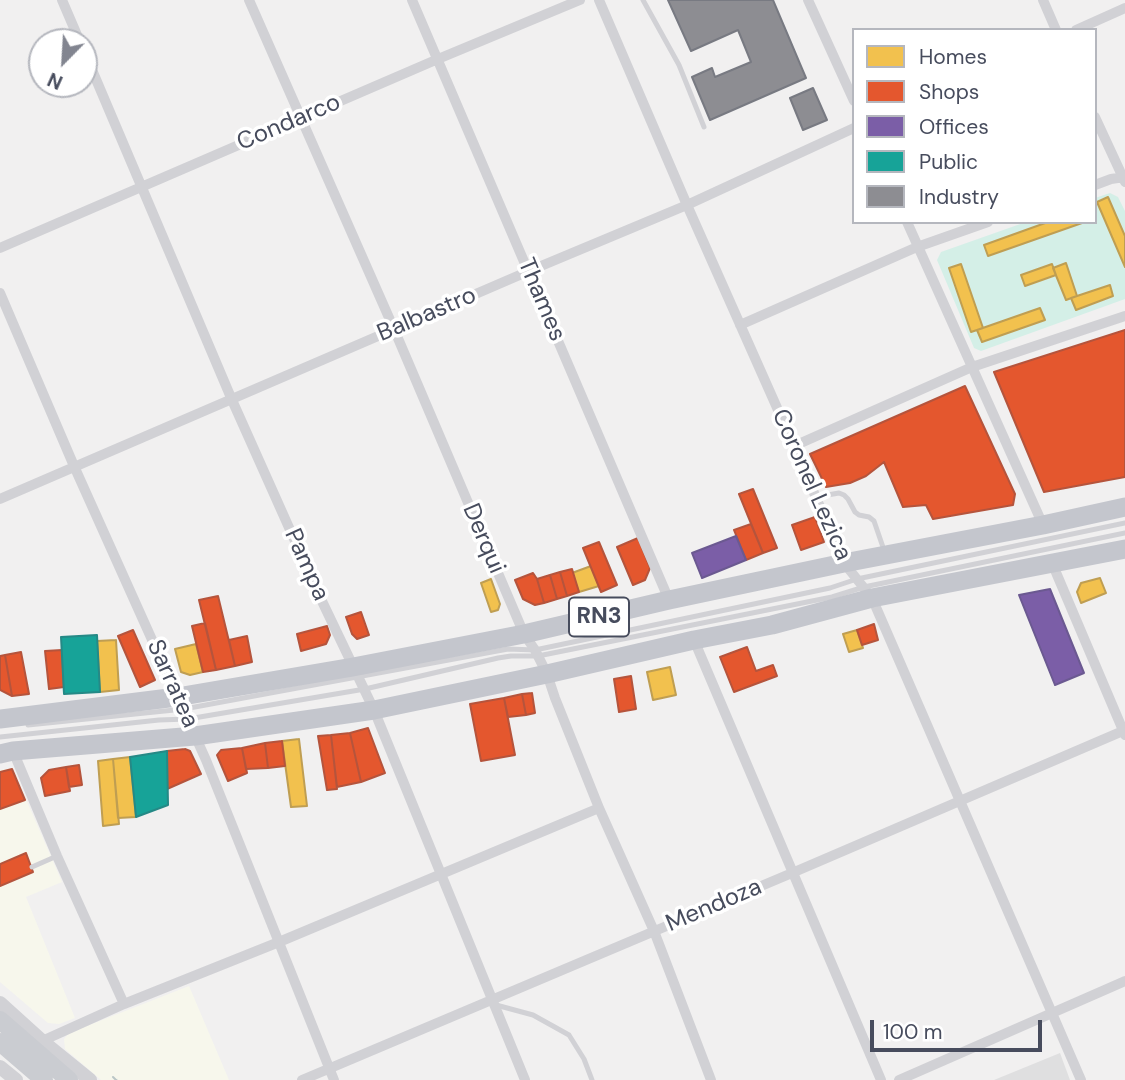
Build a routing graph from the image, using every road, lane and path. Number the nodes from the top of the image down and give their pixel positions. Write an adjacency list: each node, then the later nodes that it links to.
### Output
1 (62, 0): 10 (street)
2 (249, 0): 16 (street, Derqui)
3 (412, 0): 13 (street, Thames)
4 (580, 0): 13 (street, Condarco)
5 (599, 0): 23 (street, Coronel Lezica)
6 (643, 0): 18 (lane)
7 (1043, 0): 11 (street)
8 (812, 1): 15 (street)
9 (1125, 8): 12 (street)
10 (74, 28)
11 (1055, 28)
12 (1080, 28)
13 (438, 59): 16 (street, Condarco); 28 (street, Thames)
14 (98, 84): 22 (street, Pampa)
15 (852, 96)
16 (302, 118): 22 (street, Condarco); 32 (street, Derqui)
17 (1097, 121): 20 (street)
18 (704, 127)
19 (852, 129): 23 (street, Balbastro)
20 (1124, 179): 21 (street)
21 (1097, 185)
22 (142, 187): 27 (street, Condarco); 34 (street, Pampa)
23 (687, 205): 28 (street, Balbastro); 31 (street, Coronel Lezica)
24 (907, 224): 26 (street)
25 (982, 224): 26 (street)
26 (917, 247): 31 (street); 33 (street)
27 (0, 248)
28 (529, 271): 32 (street, Balbastro); 48 (street, Thames)
29 (0, 293): 36 (street, Sarratea)
30 (1125, 316): 33 (street)
31 (740, 325): 35 (street, Coronel Lezica)
32 (394, 330): 34 (street, Balbastro); 50 (street, Derqui)
33 (972, 367): 35 (street); 41 (street)
34 (232, 400): 36 (street, Balbastro); 51 (street, Pampa)
35 (794, 446): 37 (street, Coronel Lezica)
36 (74, 466): 38 (street, Balbastro); 55 (street, Sarratea)
37 (816, 497): 44 (lane); 45 (street, Coronel Lezica)
38 (0, 499)
39 (1125, 507): 41 (highway, RN3)
40 (1125, 523): 47 (lane)
41 (1043, 525): 44 (highway, RN3)
42 (1125, 533): 47 (lane)
43 (1125, 549): 46 (highway, RN3)
44 (886, 556): 45 (highway, RN3)
45 (844, 563): 47 (street, Coronel Lezica); 48 (highway, RN3)
46 (1052, 564): 47 (highway, RN3); 58 (street)
47 (864, 588): 49 (highway, RN3); 50 (lane); 50 (lane); 60 (street, Coronel Lezica)
48 (669, 600): 50 (highway, RN3)
49 (694, 640): 52 (highway, RN3); 64 (street)
50 (532, 647): 51 (highway, RN3); 52 (street, Derqui); 53 (lane)
51 (356, 672): 53 (street, Pampa); 55 (highway, RN3)
52 (547, 674): 54 (highway, RN3); 61 (street, Derqui)
53 (365, 689): 54 (street, Pampa); 55 (lane)
54 (374, 710): 55 (highway, RN3); 65 (street, Pampa)
55 (186, 715): 56 (highway, RN3); 57 (lane); 59 (highway, RN3); 67 (street, Sarratea)
56 (0, 719)
57 (19, 726)
58 (1124, 732): 60 (street, Mendoza)
59 (4, 747): 62 (street)
60 (961, 800): 64 (street, Mendoza); 72 (street, Coronel Lezica)
61 (599, 808): 65 (street); 66 (street, Derqui)
62 (57, 856): 63 (lane); 71 (street)
63 (32, 867)
64 (792, 873): 66 (street, Mendoza); 86 (street)
65 (440, 874): 67 (street); 69 (street, Pampa)
66 (654, 931): 69 (street, Mendoza); 85 (street, Derqui)
67 (279, 942): 71 (street); 77 (street, Sarratea)
68 (1125, 981): 72 (street)
69 (493, 1002): 77 (street, Mendoza); 83 (street, Pampa); 84 (lane)
70 (0, 1003): 74 (street)
71 (124, 1004): 74 (street)
72 (1052, 1012): 87 (street); 88 (street, Coronel Lezica)
73 (0, 1020): 80 (main road)
74 (42, 1041): 81 (street)
75 (0, 1042): 79 (main road)
76 (0, 1067): 78 (street)
77 (332, 1074): 82 (street, Mendoza)
78 (16, 1080)
79 (44, 1080)
80 (69, 1080)
81 (90, 1080)
82 (302, 1080)
83 (526, 1080)
84 (592, 1080)
85 (711, 1080)
86 (881, 1080)
87 (899, 1080)
88 (1082, 1080)

